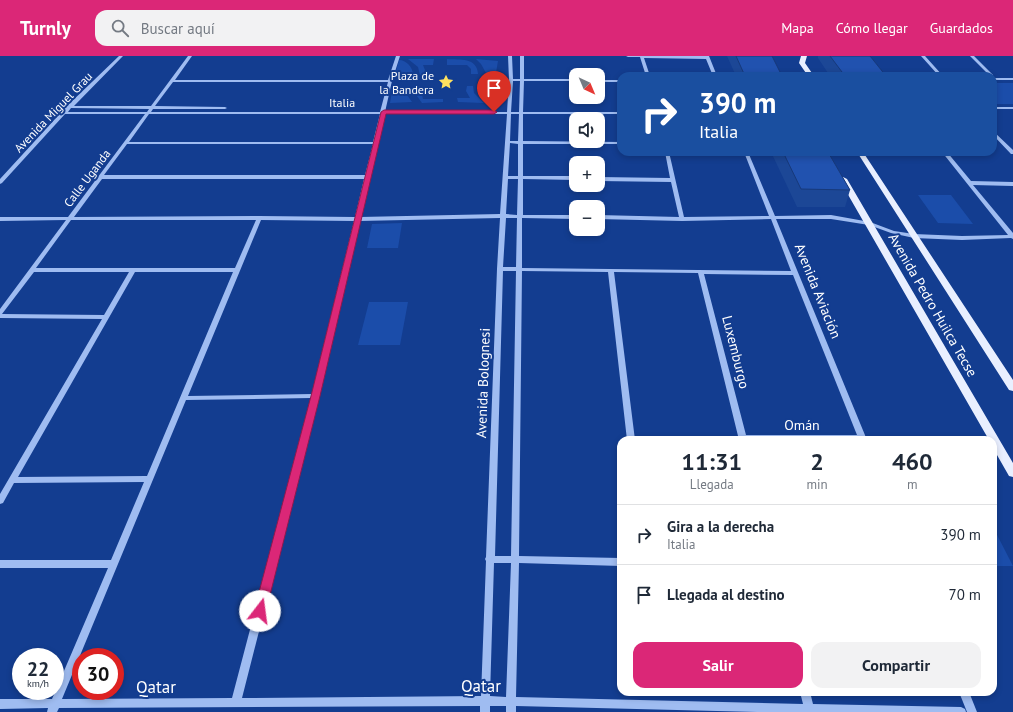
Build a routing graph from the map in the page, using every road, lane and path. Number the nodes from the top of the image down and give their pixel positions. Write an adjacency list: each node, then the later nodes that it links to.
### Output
1 (121, 56): 26 (street, Avenida Miguel Grau)
2 (190, 56): 23 (street, Calle Uganda)
3 (398, 56): 24 (street)
4 (510, 56): 19 (street, Avenida Bolognesi)
5 (522, 56): 20 (street)
6 (628, 56): 7 (street)
7 (641, 56): 11 (street); 12 (street)
8 (804, 56): 14 (main road)
9 (923, 56): 15 (street)
10 (972, 56): 16 (street)
11 (707, 57): 13 (street)
12 (647, 72)
13 (713, 72)
14 (808, 72)
15 (937, 72)
16 (988, 72)
17 (997, 78): 18 (street)
18 (1013, 79)
19 (511, 80): 20 (street); 32 (street, Avenida Bolognesi)
20 (522, 80): 21 (street); 33 (street)
21 (569, 80)
22 (605, 80): 25 (street)
23 (172, 81): 24 (street); 27 (street, Calle Uganda)
24 (390, 81): 31 (street)
25 (617, 81)
26 (69, 107): 27 (street); 35 (street, Avenida Miguel Grau)
27 (152, 108): 31 (street); 36 (street, Calle Uganda)
28 (617, 108): 33 (street)
29 (997, 108): 30 (street)
30 (1013, 108)
31 (384, 110): 32 (street, Italia); 36 (street, Italia); 41 (street)
32 (510, 110): 33 (street, Italia); 38 (street, Avenida Bolognesi)
33 (522, 110): 34 (street, Italia); 39 (street)
34 (617, 112)
35 (64, 113): 36 (street, Italia); 58 (street, Avenida Miguel Grau)
36 (148, 113): 40 (street, Calle Uganda)
37 (997, 137): 43 (street)
38 (508, 142): 39 (street); 53 (street, Avenida Bolognesi)
39 (521, 142): 42 (street); 54 (street)
40 (125, 143): 41 (street); 51 (street, Calle Uganda)
41 (376, 143): 52 (street)
42 (617, 143)
43 (1003, 144): 44 (street); 45 (street)
44 (1013, 144)
45 (1013, 153)
46 (668, 156): 57 (street)
47 (748, 156): 66 (street, Avenida Aviación)
48 (863, 156): 72 (main road, Avenida Pedro Huilca Tecse)
49 (947, 156): 59 (street)
50 (839, 172): 71 (main road, Avenida Pedro Huilca Tecse)
51 (100, 177): 52 (street); 68 (street, Calle Uganda)
52 (368, 177): 69 (street)
53 (505, 177): 54 (street); 61 (street, Avenida Bolognesi)
54 (521, 177): 55 (street); 62 (street)
55 (569, 178)
56 (605, 179): 57 (street)
57 (673, 180): 70 (street)
58 (0, 182)
59 (970, 184): 60 (street); 73 (street)
60 (1013, 184)
61 (503, 216): 62 (street); 69 (street); 74 (street, Avenida Bolognesi)
62 (520, 216): 63 (street); 75 (street)
63 (569, 217)
64 (605, 217): 70 (street)
65 (259, 218): 68 (street); 69 (street); 78 (street)
66 (774, 218): 70 (street); 71 (street); 81 (street, Avenida Aviación)
67 (0, 219): 68 (street)
68 (69, 219): 76 (street, Calle Uganda)
69 (358, 219): 86 (street)
70 (682, 219)
71 (870, 224): 72 (street); 91 (main road, Avenida Pedro Huilca Tecse)
72 (914, 236): 73 (street); 85 (main road, Avenida Pedro Huilca Tecse)
73 (1013, 236)
74 (500, 269): 75 (street); 96 (street, Avenida Bolognesi)
75 (519, 269): 79 (street); 97 (street)
76 (32, 270): 77 (street); 82 (street, Calle Uganda)
77 (133, 270): 78 (street); 84 (street)
78 (237, 270): 87 (street)
79 (610, 270): 80 (street); 88 (street)
80 (701, 272): 81 (street); 89 (street, Luxemburgo)
81 (796, 273): 90 (street, Avenida Aviación)
82 (0, 312)
83 (0, 316): 84 (street)
84 (106, 317): 94 (street)
85 (1013, 388)
86 (315, 396): 87 (street); 104 (street)
87 (183, 398): 93 (street)
88 (631, 436)
89 (742, 436)
90 (862, 436)
91 (1008, 454): 92 (main road, Avenida Pedro Huilca Tecse)
92 (1013, 473)
93 (149, 479): 94 (street); 100 (street)
94 (12, 480): 95 (street)
95 (0, 501)
96 (489, 559): 97 (street); 103 (street, Avenida Bolognesi)
97 (515, 560): 98 (street); 106 (street)
98 (617, 562)
99 (0, 564): 100 (street)
100 (114, 564): 107 (street)
101 (806, 696): 108 (street)
102 (966, 696): 111 (street)
103 (485, 701): 104 (street, Qatar); 106 (street, Qatar); 109 (street, Avenida Bolognesi)
104 (236, 703): 107 (street, Qatar)
105 (0, 704): 107 (street, Qatar)
106 (511, 707): 108 (street, Qatar)
107 (53, 708)
108 (809, 709): 110 (street, Qatar)
109 (485, 712)
110 (961, 712)
111 (972, 712)

